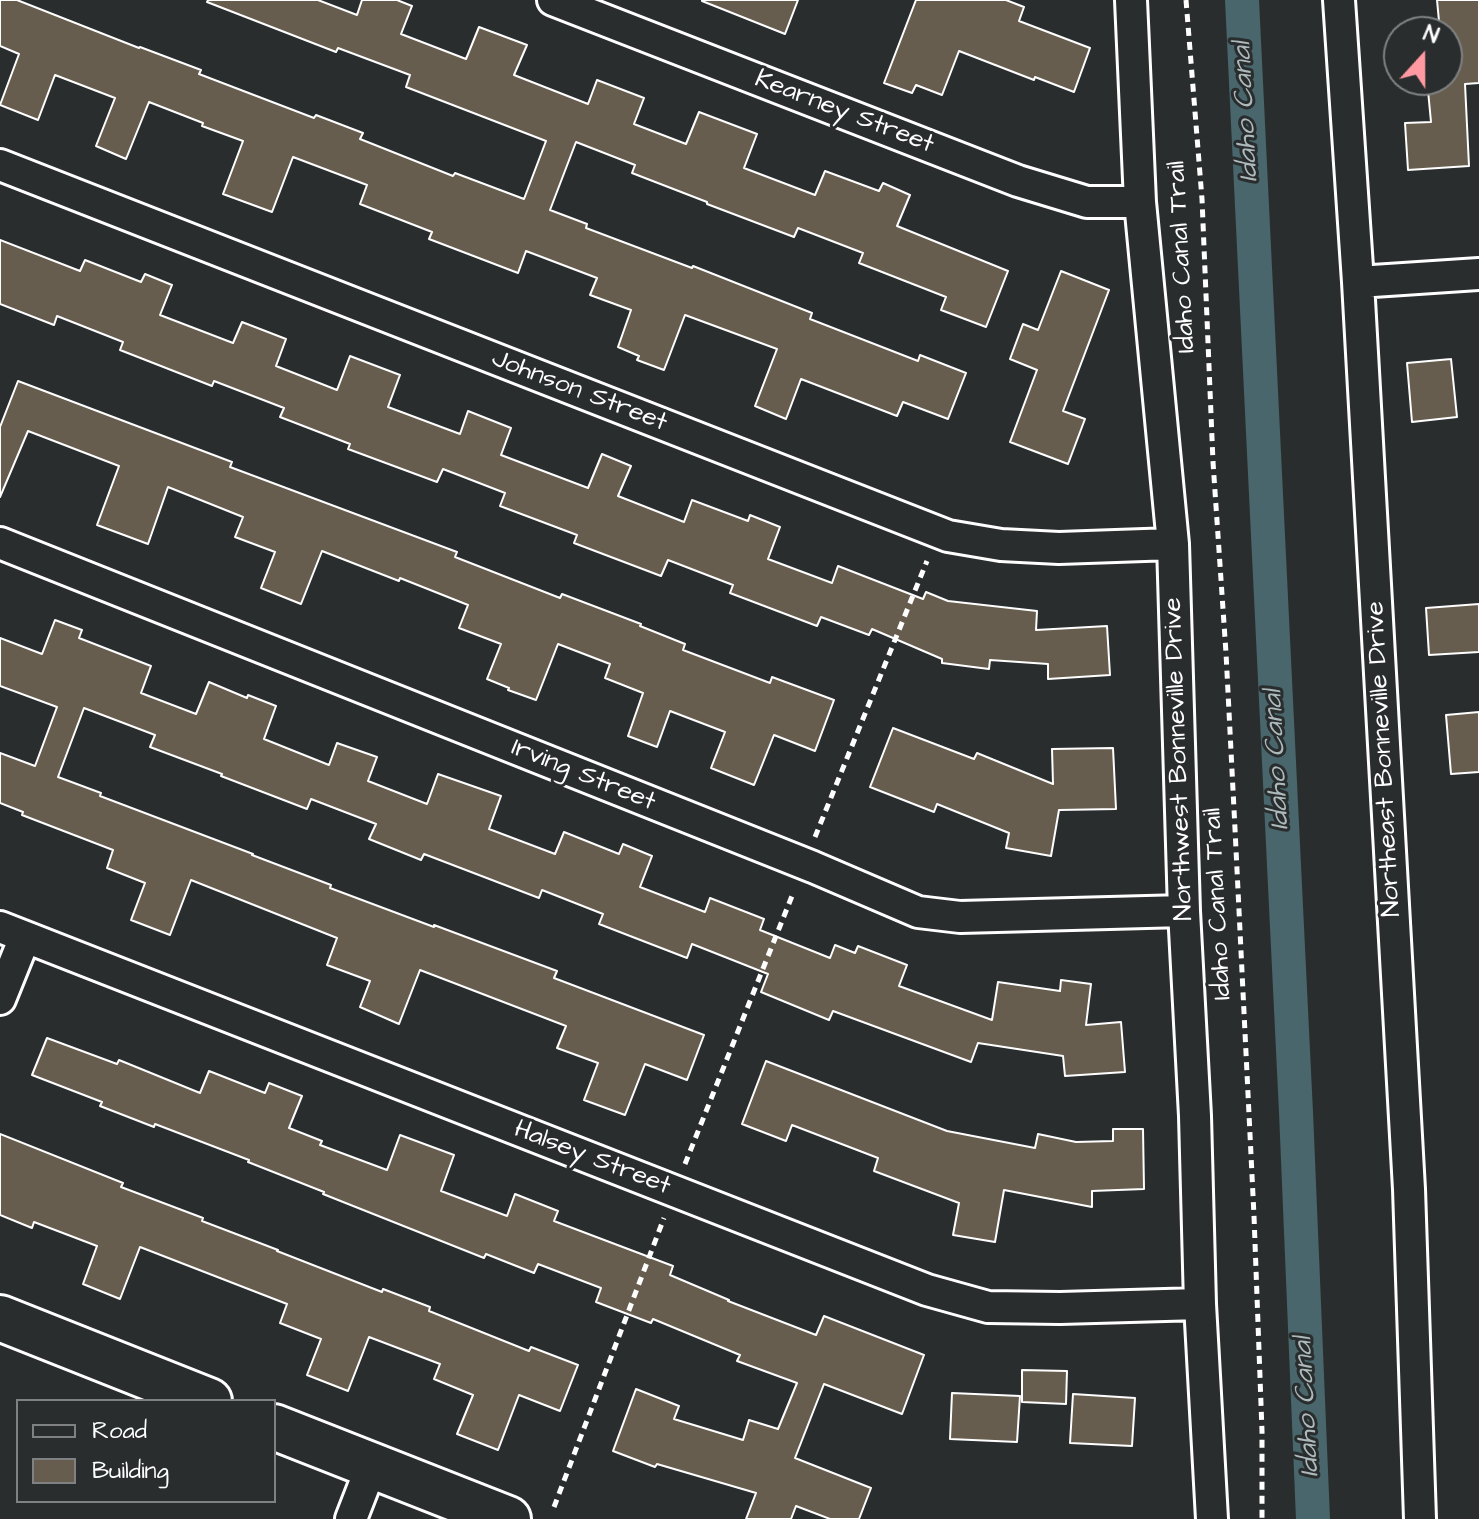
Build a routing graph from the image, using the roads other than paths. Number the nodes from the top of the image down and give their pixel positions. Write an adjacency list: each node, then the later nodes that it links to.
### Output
1 (553, 0): 5 (street, Kearney Street)
2 (1131, 0): 5 (street, Northwest Bonneville Drive)
3 (1339, 0): 7 (street, Northeast Bonneville Drive)
4 (0, 165): 9 (street, Johnson Street)
5 (1140, 202): 9 (street, Northwest Bonneville Drive)
6 (1479, 274): 7 (street)
7 (1358, 282): 21 (street, Northeast Bonneville Drive)
8 (0, 543): 10 (street, Irving Street)
9 (1173, 544): 10 (street, Northwest Bonneville Drive)
10 (1184, 911): 13 (street, Northwest Bonneville Drive)
11 (12, 932): 12 (street); 13 (street, Halsey Street)
12 (0, 999)
13 (1200, 1304): 20 (street, Northwest Bonneville Drive)
14 (0, 1318): 15 (street)
15 (204, 1399)
16 (276, 1428): 17 (street)
17 (372, 1465): 18 (street); 19 (street)
18 (351, 1519)
19 (508, 1519)
20 (1212, 1519)
21 (1420, 1519)

